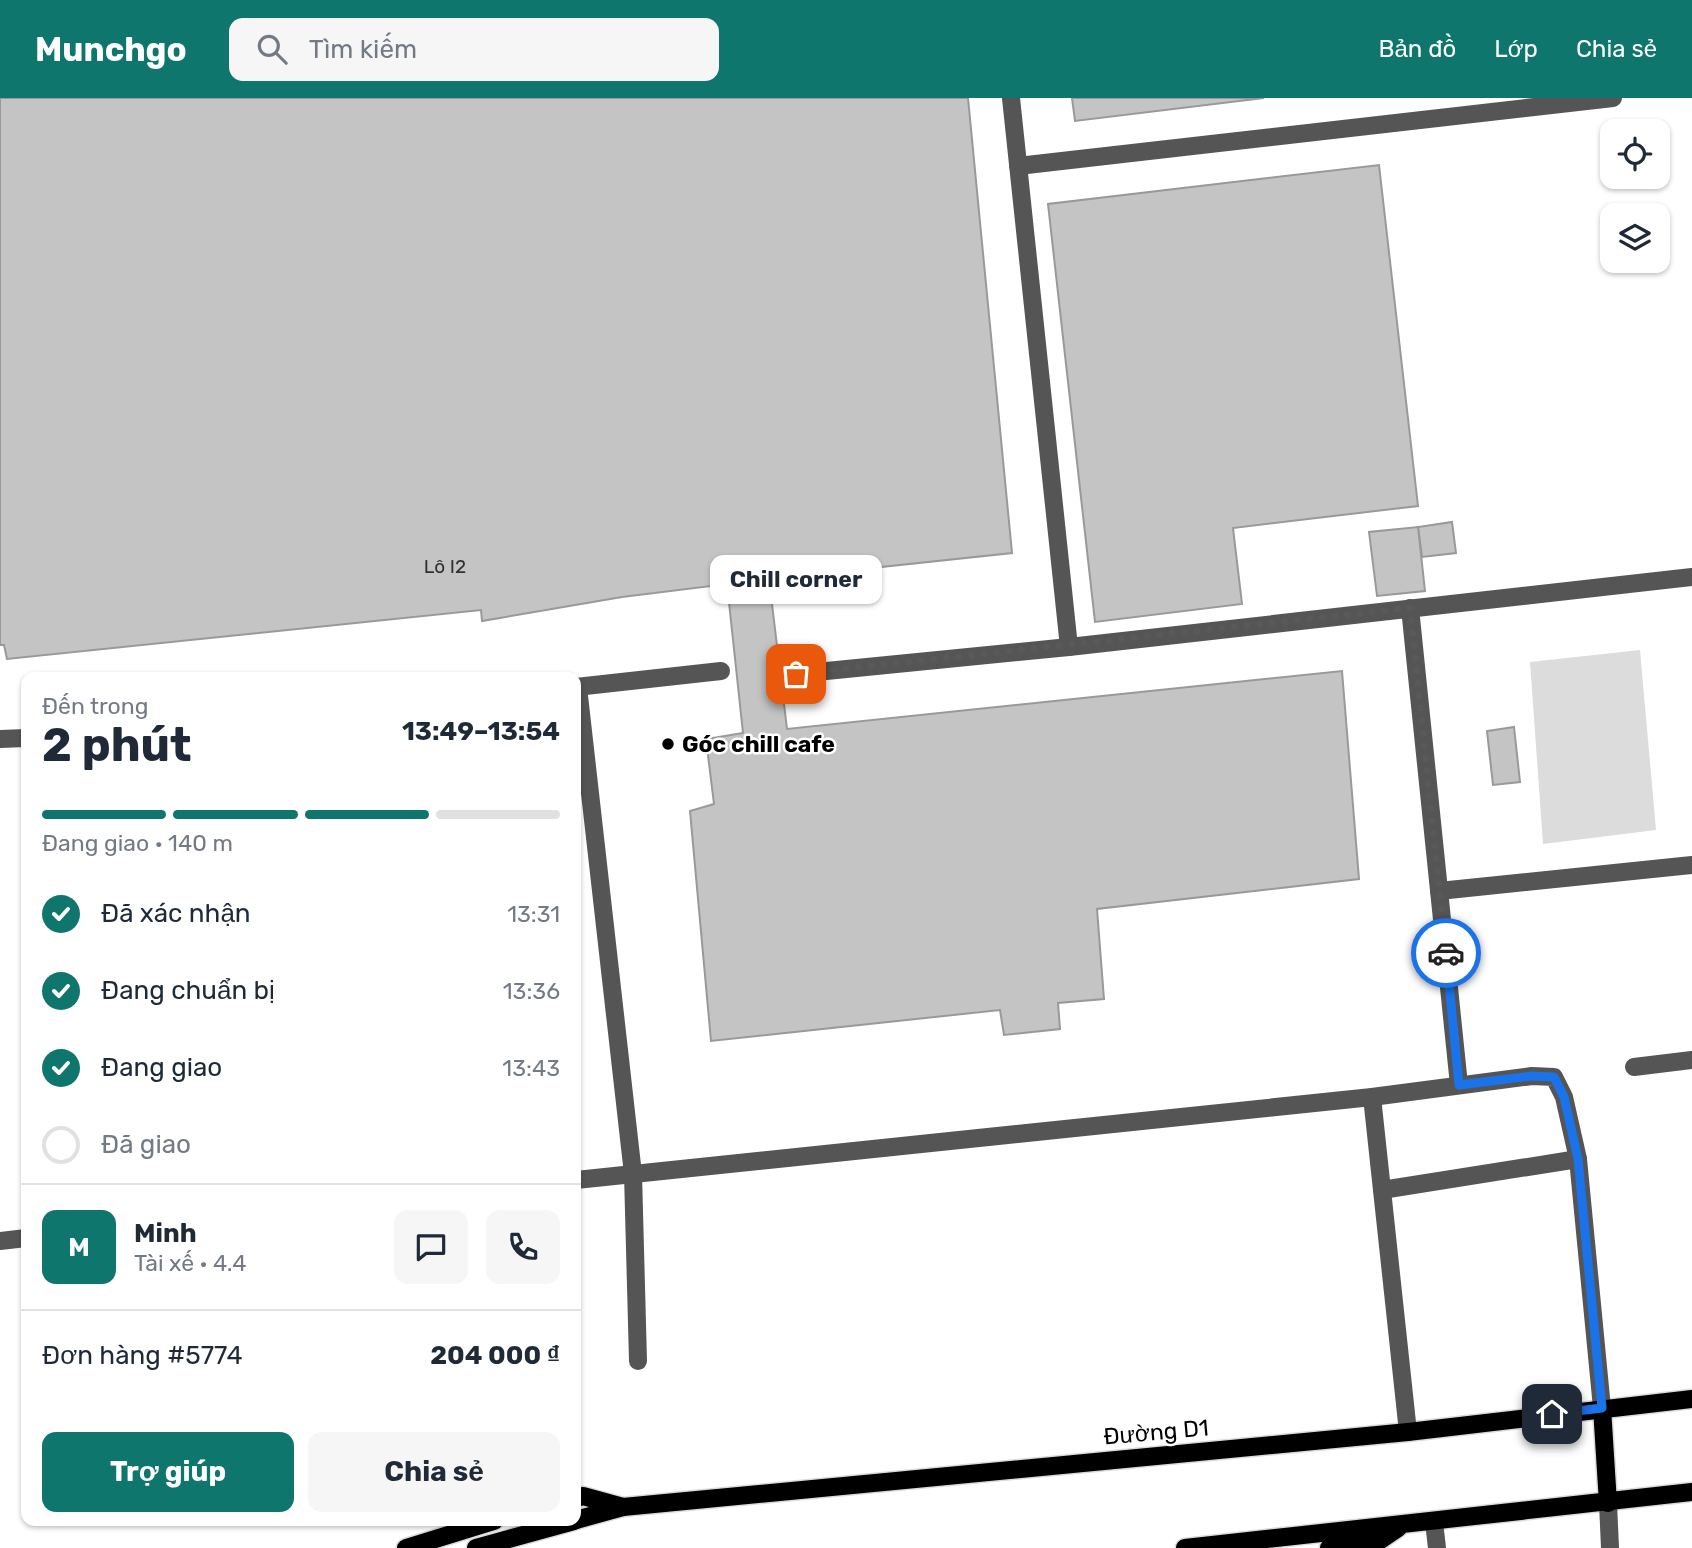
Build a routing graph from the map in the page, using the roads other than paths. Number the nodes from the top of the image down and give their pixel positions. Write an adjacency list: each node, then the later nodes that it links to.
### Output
1 (1011, 98): 3 (lane)
2 (1613, 98): 3 (lane)
3 (1018, 166): 6 (lane)
4 (1692, 577): 5 (lane)
5 (1410, 608): 6 (lane); 14 (lane)
6 (1069, 647): 8 (lane)
7 (721, 671): 9 (lane)
8 (796, 674)
9 (581, 687)
10 (581, 722): 20 (lane)
11 (21, 738): 12 (lane)
12 (0, 739)
13 (1692, 865): 14 (lane)
14 (1439, 891): 17 (lane)
15 (1692, 1060): 16 (lane)
16 (1634, 1067)
17 (1459, 1085): 18 (lane); 19 (lane)
18 (1372, 1097): 20 (lane); 22 (lane)
19 (1578, 1159): 22 (lane); 27 (lane)
20 (633, 1174): 21 (lane); 25 (lane)
21 (581, 1179)
22 (1382, 1190): 28 (lane)
23 (0, 1237): 24 (lane)
24 (21, 1238)
25 (638, 1361)
26 (1692, 1399): 27 (main road, Đường D1)
27 (1602, 1408): 28 (main road, Đường D1); 31 (main road)
28 (1408, 1432): 32 (main road, Đường D1)
29 (1692, 1492): 31 (main road)
30 (581, 1497): 32 (main road, Đường D1)
31 (1608, 1503): 34 (main road); 46 (lane)
32 (623, 1507): 33 (main road, Đường D1)
33 (581, 1518)
34 (1434, 1522): 37 (main road); 45 (lane)
35 (478, 1526): 39 (main road)
36 (554, 1526): 40 (main road, Đường D1)
37 (1401, 1526): 38 (main road); 44 (main road)
38 (1258, 1541): 42 (main road); 43 (main road)
39 (406, 1548)
40 (476, 1548)
41 (1185, 1548): 42 (main road)
42 (1191, 1548)
43 (1281, 1548)
44 (1329, 1548)
45 (1437, 1548)
46 (1610, 1548)

